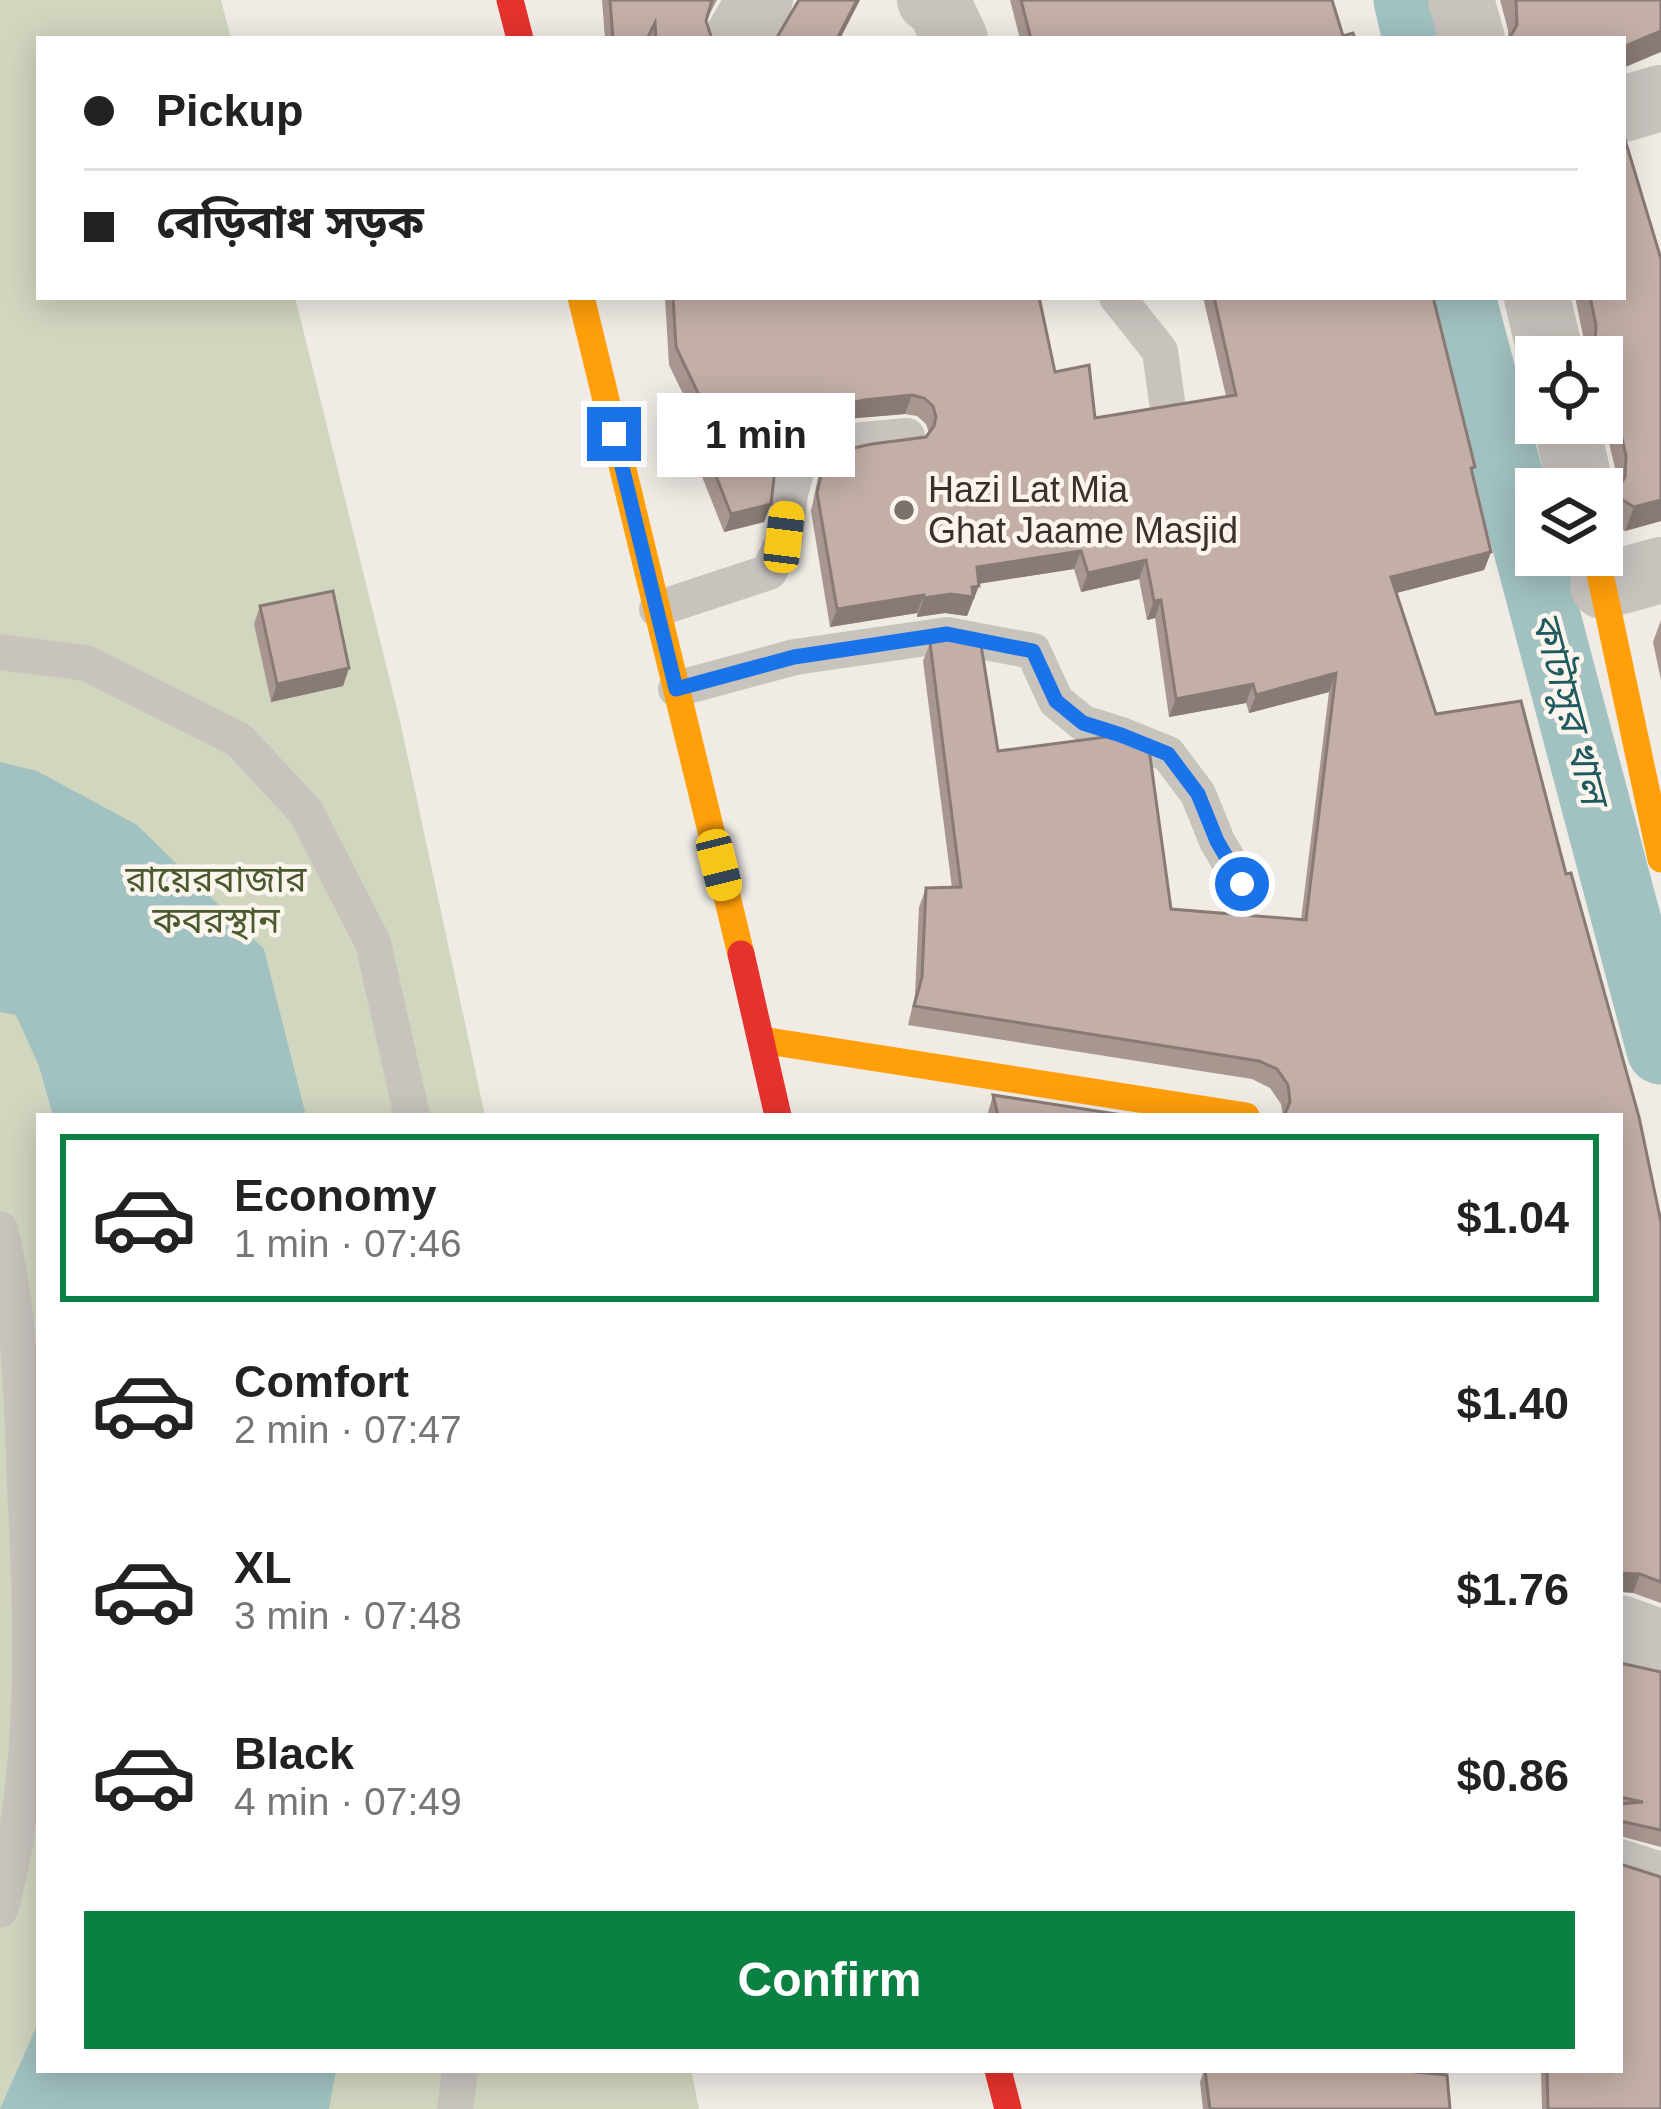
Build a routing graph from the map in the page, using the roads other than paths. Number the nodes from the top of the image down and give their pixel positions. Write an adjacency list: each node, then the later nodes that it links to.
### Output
1 (510, 0): 5 (main road)
2 (760, 0): 6 (street)
3 (930, 0): 7 (street)
4 (1461, 0): 8 (street)
5 (519, 36)
6 (739, 36)
7 (954, 36)
8 (1471, 36)
9 (1661, 98): 10 (street)
10 (1626, 108)
11 (583, 300): 18 (main road)
12 (1119, 300): 15 (lane)
13 (1538, 300): 14 (street)
14 (1546, 336)
15 (1167, 402)
16 (908, 436): 18 (lane)
17 (1621, 576): 21 (main road)
18 (657, 609): 20 (main road)
19 (0, 652): 24 (lane)
20 (676, 689): 22 (lane); 23 (main road)
21 (1661, 859)
22 (1242, 884)
23 (762, 1040): 25 (main road); 26 (main road)
24 (411, 1113)
25 (777, 1113)
26 (1227, 1113)
27 (0, 1229): 32 (lane)
28 (1623, 1629): 29 (street)
29 (1661, 1643)
30 (1623, 1858): 31 (lane)
31 (1661, 1870)
32 (0, 1910)
33 (460, 2073): 35 (lane)
34 (999, 2073): 36 (main road)
35 (454, 2109)
36 (1008, 2109)

